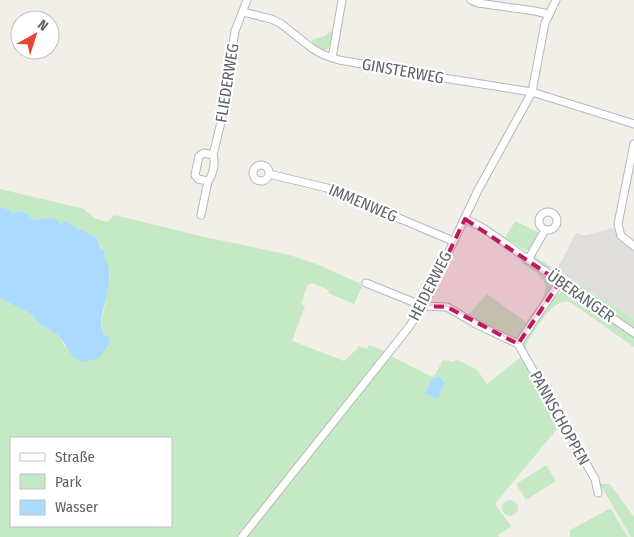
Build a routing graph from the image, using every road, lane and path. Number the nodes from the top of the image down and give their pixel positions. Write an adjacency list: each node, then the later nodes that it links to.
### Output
1 (247, 0): 5 (street, FLIEDERWEG)
2 (342, 0): 7 (street)
3 (471, 0): 6 (street)
4 (556, 0): 6 (street, HEIDERWEG)
5 (243, 12): 7 (street); 11 (street, FLIEDERWEG)
6 (548, 14): 8 (street, HEIDERWEG)
7 (332, 58): 8 (street, GINSTERWEG)
8 (532, 92): 9 (street, GINSTERWEG); 15 (street, HEIDERWEG)
9 (634, 124)
10 (634, 144): 18 (street)
11 (213, 155): 13 (street, FLIEDERWEG); 13 (street)
12 (269, 174): 17 (street, IMMENWEG)
13 (208, 181): 14 (street, FLIEDERWEG)
14 (201, 215)
15 (465, 219): 17 (street, HEIDERWEG); 19 (street, ÜBERANGER)
16 (545, 230): 19 (street)
17 (453, 241): 22 (street, HEIDERWEG)
18 (634, 246)
19 (528, 260): 20 (street, ÜBERANGER)
20 (560, 282): 23 (street, ÜBERANGER); 24 (street)
21 (366, 283): 22 (street)
22 (423, 306): 24 (street); 26 (street, HEIDERWEG)
23 (634, 333)
24 (518, 344): 25 (street, PANNSCHOPPEN)
25 (598, 493)
26 (242, 537)

